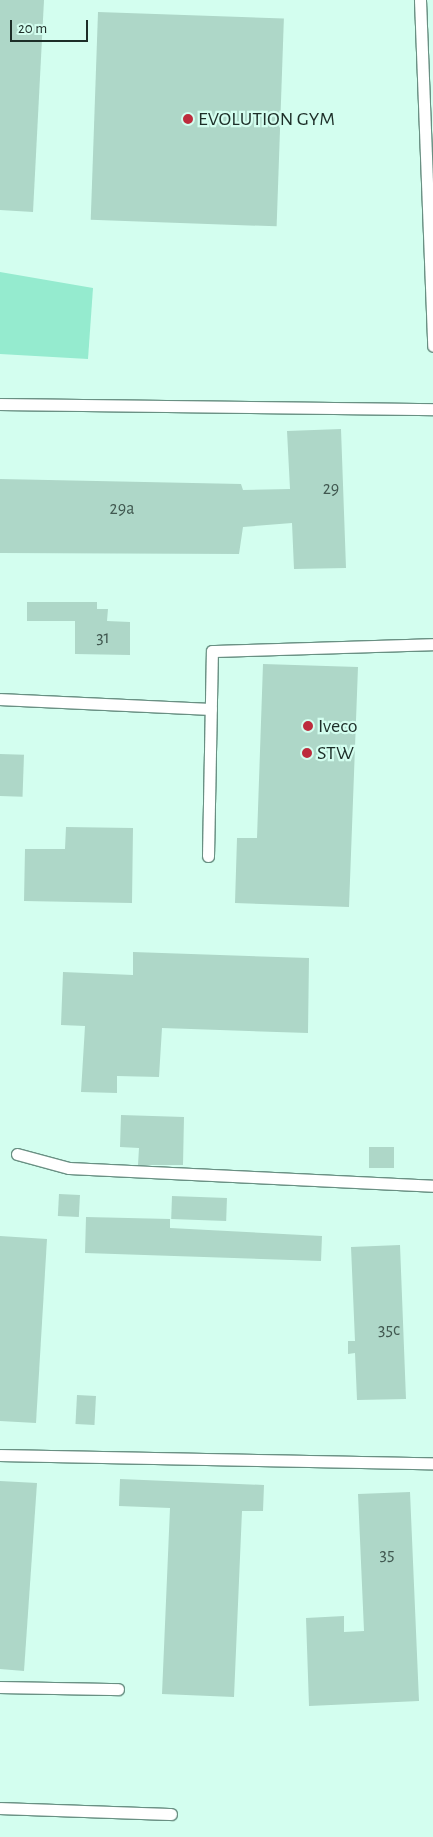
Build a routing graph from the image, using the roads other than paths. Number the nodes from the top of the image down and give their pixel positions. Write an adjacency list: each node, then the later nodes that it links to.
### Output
1 (420, 0): 2 (lane)
2 (433, 346)
3 (0, 404): 4 (lane)
4 (433, 409)
5 (433, 644): 7 (lane)
6 (0, 699): 7 (lane)
7 (211, 709): 8 (lane)
8 (208, 856)
9 (17, 1154): 10 (lane)
10 (433, 1186)
11 (0, 1454): 12 (lane)
12 (433, 1463)
13 (0, 1687): 14 (lane)
14 (118, 1689)
15 (0, 1808): 16 (lane)
16 (171, 1814)

